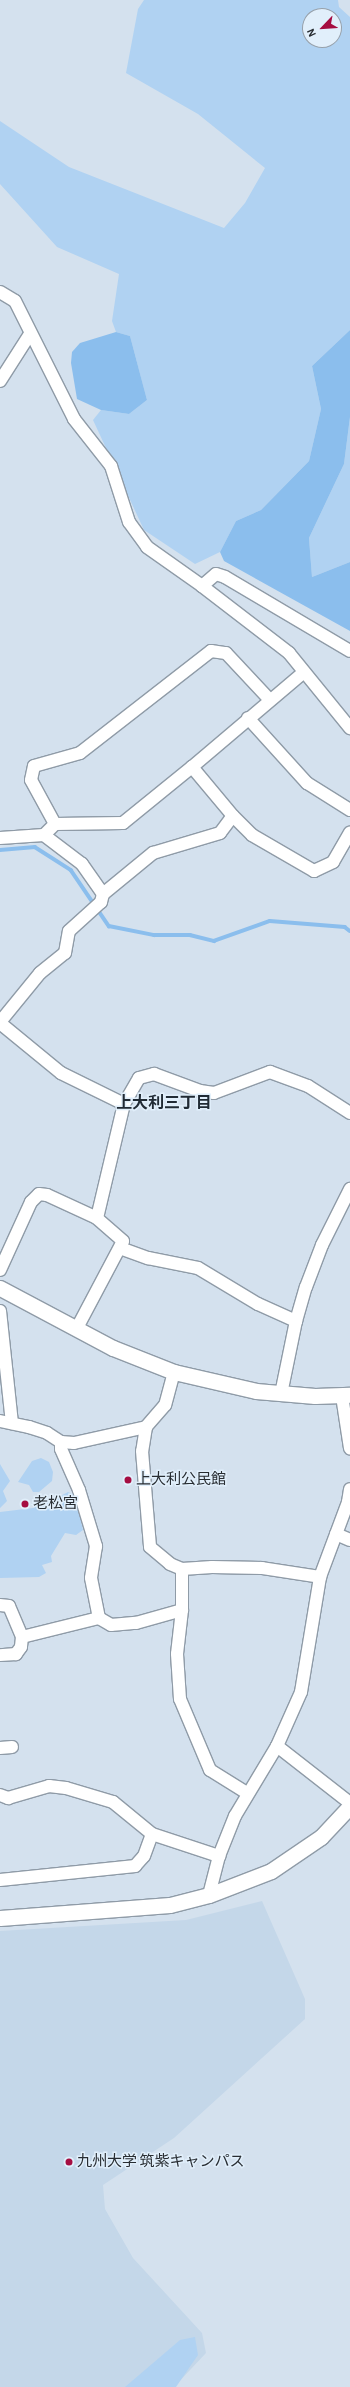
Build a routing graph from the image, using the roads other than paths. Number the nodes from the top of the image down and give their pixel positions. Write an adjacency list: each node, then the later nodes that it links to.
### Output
1 (0, 292): 2 (street)
2 (30, 334): 3 (street); 4 (street)
3 (0, 381)
4 (202, 586): 5 (street); 6 (street)
5 (350, 651)
6 (303, 673): 7 (street); 9 (street)
7 (270, 700): 8 (street); 13 (street)
8 (248, 718): 10 (street); 11 (street)
9 (350, 728)
10 (192, 767): 12 (street); 13 (street)
11 (350, 810)
12 (233, 816): 14 (street); 17 (street)
13 (55, 824): 15 (street)
14 (350, 833)
15 (44, 835): 16 (street); 17 (street)
16 (0, 838)
17 (102, 898): 18 (street)
18 (0, 1023): 19 (street)
19 (124, 1104): 20 (street); 22 (street)
20 (350, 1113)
21 (350, 1189): 27 (street)
22 (97, 1218): 23 (street); 24 (street)
23 (120, 1248): 27 (street); 28 (street)
24 (0, 1270)
25 (1, 1292): 28 (street)
26 (0, 1311): 33 (street)
27 (296, 1321): 30 (street)
28 (77, 1328): 29 (street)
29 (174, 1372): 30 (street); 34 (street)
30 (281, 1394): 31 (street)
31 (346, 1395): 36 (street)
32 (0, 1421): 33 (street)
33 (12, 1423): 35 (street)
34 (146, 1427): 35 (street); 40 (street)
35 (61, 1442): 44 (street)
36 (350, 1448)
37 (350, 1489): 38 (street)
38 (336, 1534): 39 (street); 41 (street)
39 (350, 1540)
40 (182, 1569): 41 (street); 43 (street)
41 (320, 1577): 47 (street)
42 (0, 1605): 45 (street)
43 (182, 1610): 44 (street); 48 (street)
44 (99, 1618): 45 (street)
45 (22, 1637): 46 (street)
46 (0, 1655)
47 (277, 1746): 48 (street); 50 (street)
48 (247, 1793): 53 (street)
49 (0, 1795): 52 (street)
50 (350, 1803)
51 (350, 1806): 55 (street)
52 (152, 1834): 53 (street); 54 (street)
53 (219, 1856): 55 (street)
54 (0, 1880)
55 (209, 1895): 56 (street)
56 (0, 1918)

